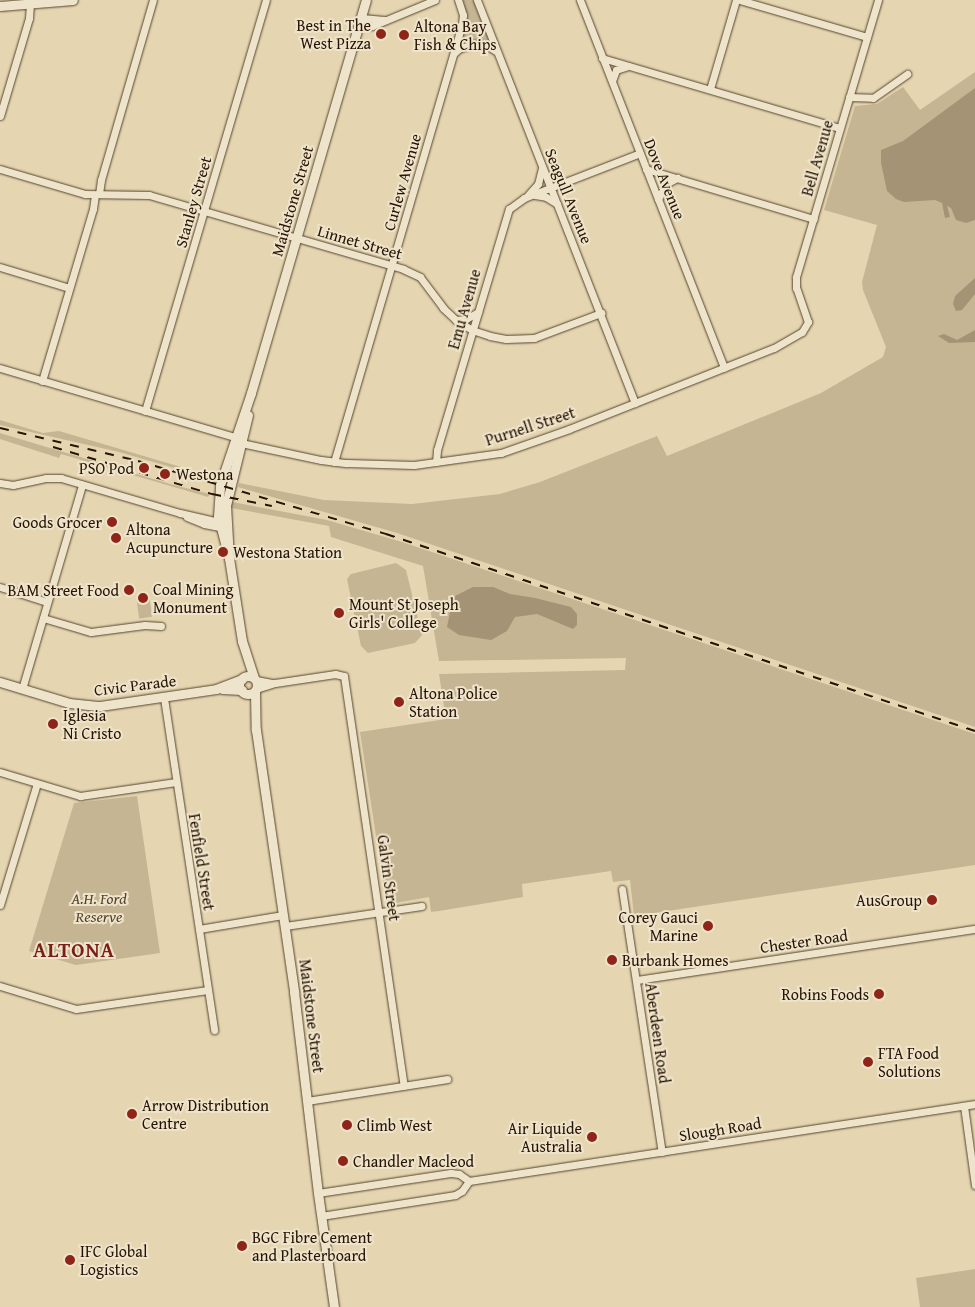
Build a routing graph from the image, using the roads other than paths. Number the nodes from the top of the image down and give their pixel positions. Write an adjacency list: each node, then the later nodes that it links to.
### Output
1 (73, 0): 13 (main road)
2 (153, 0): 33 (street)
3 (266, 0): 37 (street, Stanley Street)
4 (366, 0): 15 (main road, Maidstone Street)
5 (371, 0): 15 (main road, Maidstone Street)
6 (435, 0): 15 (street)
7 (458, 0): 18 (street, Curlew Avenue)
8 (477, 0): 17 (street, Seagull Avenue)
9 (580, 0): 19 (street, Dove Avenue)
10 (736, 0): 23 (street)
11 (740, 0): 16 (street)
12 (878, 0): 16 (street, Bell Avenue)
13 (30, 4): 14 (main road); 25 (street)
14 (0, 6)
15 (361, 22): 39 (main road, Maidstone Street)
16 (867, 37): 24 (street, Bell Avenue)
17 (497, 51): 18 (street); 28 (street, Seagull Avenue)
18 (453, 54): 40 (street, Curlew Avenue)
19 (602, 58): 20 (street); 22 (street, Dove Avenue)
20 (628, 66): 22 (street); 23 (street)
21 (907, 74): 24 (street)
22 (612, 81): 27 (street, Dove Avenue)
23 (710, 89): 26 (street)
24 (849, 97): 26 (street, Bell Avenue)
25 (0, 116)
26 (840, 128): 38 (street, Bell Avenue)
27 (640, 153): 30 (street, Dove Avenue); 32 (street, Emu Avenue)
28 (542, 166): 32 (street, Seagull Avenue); 34 (street)
29 (0, 169): 33 (street, Linnet Street)
30 (646, 169): 31 (street); 35 (street, Dove Avenue)
31 (678, 178): 35 (street); 38 (street)
32 (551, 188): 34 (street, Emu Avenue); 36 (street, Seagull Avenue)
33 (97, 195): 37 (street, Linnet Street); 42 (street)
34 (528, 197): 36 (street); 43 (street, Emu Avenue)
35 (658, 199): 49 (street, Dove Avenue)
36 (557, 204): 44 (street, Seagull Avenue)
37 (204, 211): 39 (street, Linnet Street); 52 (street, Stanley Street)
38 (814, 219): 46 (street, Bell Avenue)
39 (297, 238): 40 (street, Linnet Street); 53 (main road, Maidstone Street)
40 (391, 265): 45 (street, Linnet Street); 54 (street, Curlew Avenue)
41 (0, 267): 42 (street)
42 (69, 288): 50 (street)
43 (478, 312): 45 (street); 47 (street, Emu Avenue)
44 (601, 313): 47 (street, Linnet Street); 51 (street, Seagull Avenue)
45 (456, 320): 47 (street, Linnet Street)
46 (808, 324): 49 (street, Purnell Street)
47 (472, 330): 55 (street, Emu Avenue)
48 (0, 368): 50 (street, Purnell Street)
49 (724, 368): 51 (street, Purnell Street)
50 (42, 381): 52 (street, Purnell Street)
51 (635, 403): 55 (street, Purnell Street)
52 (145, 411): 53 (street, Purnell Street)
53 (238, 440): 54 (street, Purnell Street); 58 (main road, Maidstone Street)
54 (334, 462): 55 (street, Purnell Street)
55 (436, 462)
56 (0, 483): 57 (street)
57 (82, 484): 58 (street); 60 (street)
58 (222, 524): 63 (main road, Maidstone Street)
59 (0, 587): 60 (street)
60 (48, 602): 61 (street)
61 (43, 618): 62 (street); 67 (street)
62 (162, 626)
63 (242, 641): 64 (main road, Maidstone Street); 66 (main road, Maidstone Street)
64 (243, 678): 66 (main road); 68 (main road, Civic Parade); 69 (main road, Maidstone Street)
65 (0, 682): 67 (main road, Civic Parade)
66 (255, 684): 69 (main road, Civic Parade); 71 (main road, Maidstone Street); 78 (street, Galvin Street)
67 (22, 689): 70 (main road, Civic Parade)
68 (216, 689): 69 (main road, Civic Parade); 70 (main road, Civic Parade)
69 (243, 691): 71 (main road, Maidstone Street)
70 (164, 698): 73 (street, Fenfield Street)
71 (256, 730): 79 (main road, Maidstone Street)
72 (0, 772): 74 (street)
73 (176, 782): 74 (street); 81 (street, Fenfield Street)
74 (38, 783): 76 (street)
75 (622, 889): 83 (street, Aberdeen Road)
76 (0, 905)
77 (422, 906): 78 (street)
78 (380, 912): 80 (street); 88 (street, Galvin Street)
79 (283, 915): 80 (main road, Maidstone Street); 81 (street)
80 (285, 926): 89 (main road, Maidstone Street)
81 (198, 929): 85 (street, Fenfield Street)
82 (975, 929): 83 (street, Chester Road)
83 (637, 980): 92 (street, Aberdeen Road)
84 (0, 986): 85 (street)
85 (208, 990): 86 (street, Fenfield Street)
86 (214, 1030)
87 (447, 1079): 88 (street)
88 (404, 1086): 89 (street)
89 (308, 1101): 95 (main road, Maidstone Street)
90 (975, 1104): 91 (street, Slough Road)
91 (964, 1106): 92 (street, Slough Road); 94 (street)
92 (662, 1152): 93 (street, Slough Road)
93 (469, 1181): 95 (street, Slough Road); 96 (street, Slough Road)
94 (975, 1185)
95 (318, 1193): 96 (main road, Maidstone Street)
96 (321, 1216): 97 (main road, Maidstone Street)
97 (334, 1307)

